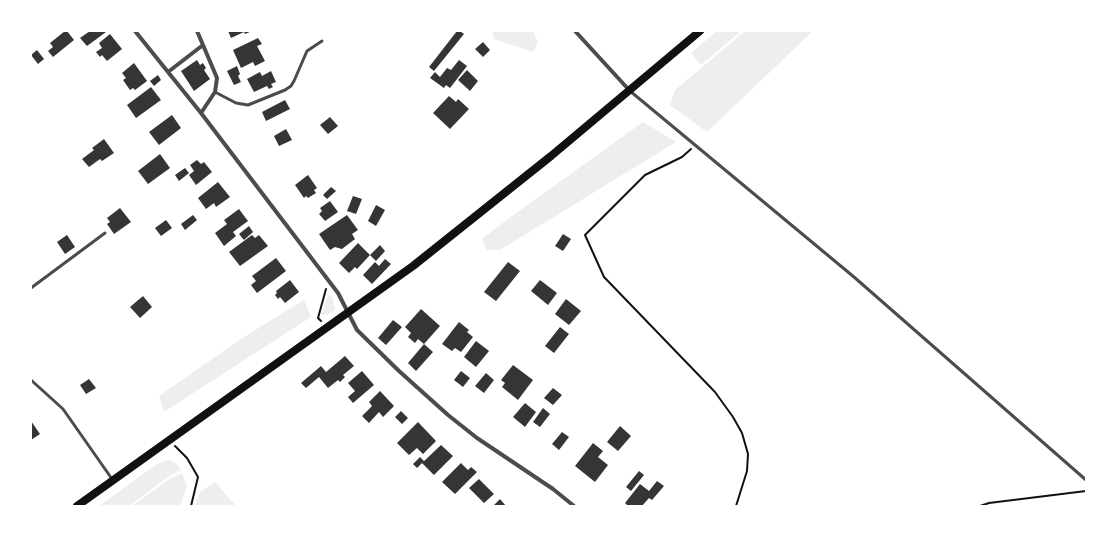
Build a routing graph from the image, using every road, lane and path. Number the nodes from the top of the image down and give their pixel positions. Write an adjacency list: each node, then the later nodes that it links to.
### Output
1 (135, 31): 7 (street)
2 (197, 31): 6 (street)
3 (575, 31): 8 (street)
4 (700, 31): 8 (main road)
5 (322, 42): 9 (lane)
6 (203, 45): 7 (street); 9 (street)
7 (168, 72): 10 (street)
8 (630, 91): 11 (lane); 15 (main road)
9 (215, 92): 10 (street)
10 (201, 113): 13 (street)
11 (695, 146): 20 (lane); 25 (path)
12 (105, 233): 14 (lane)
13 (328, 280): 15 (street); 16 (path)
14 (31, 288)
15 (348, 313): 16 (main road); 24 (street)
16 (328, 326): 18 (main road)
17 (31, 380): 19 (lane)
18 (169, 440): 19 (main road); 23 (path)
19 (113, 480): 22 (main road)
20 (1086, 480)
21 (1086, 491): 26 (path)
22 (77, 506)
23 (191, 506)
24 (574, 506)
25 (736, 506)
26 (980, 506)

